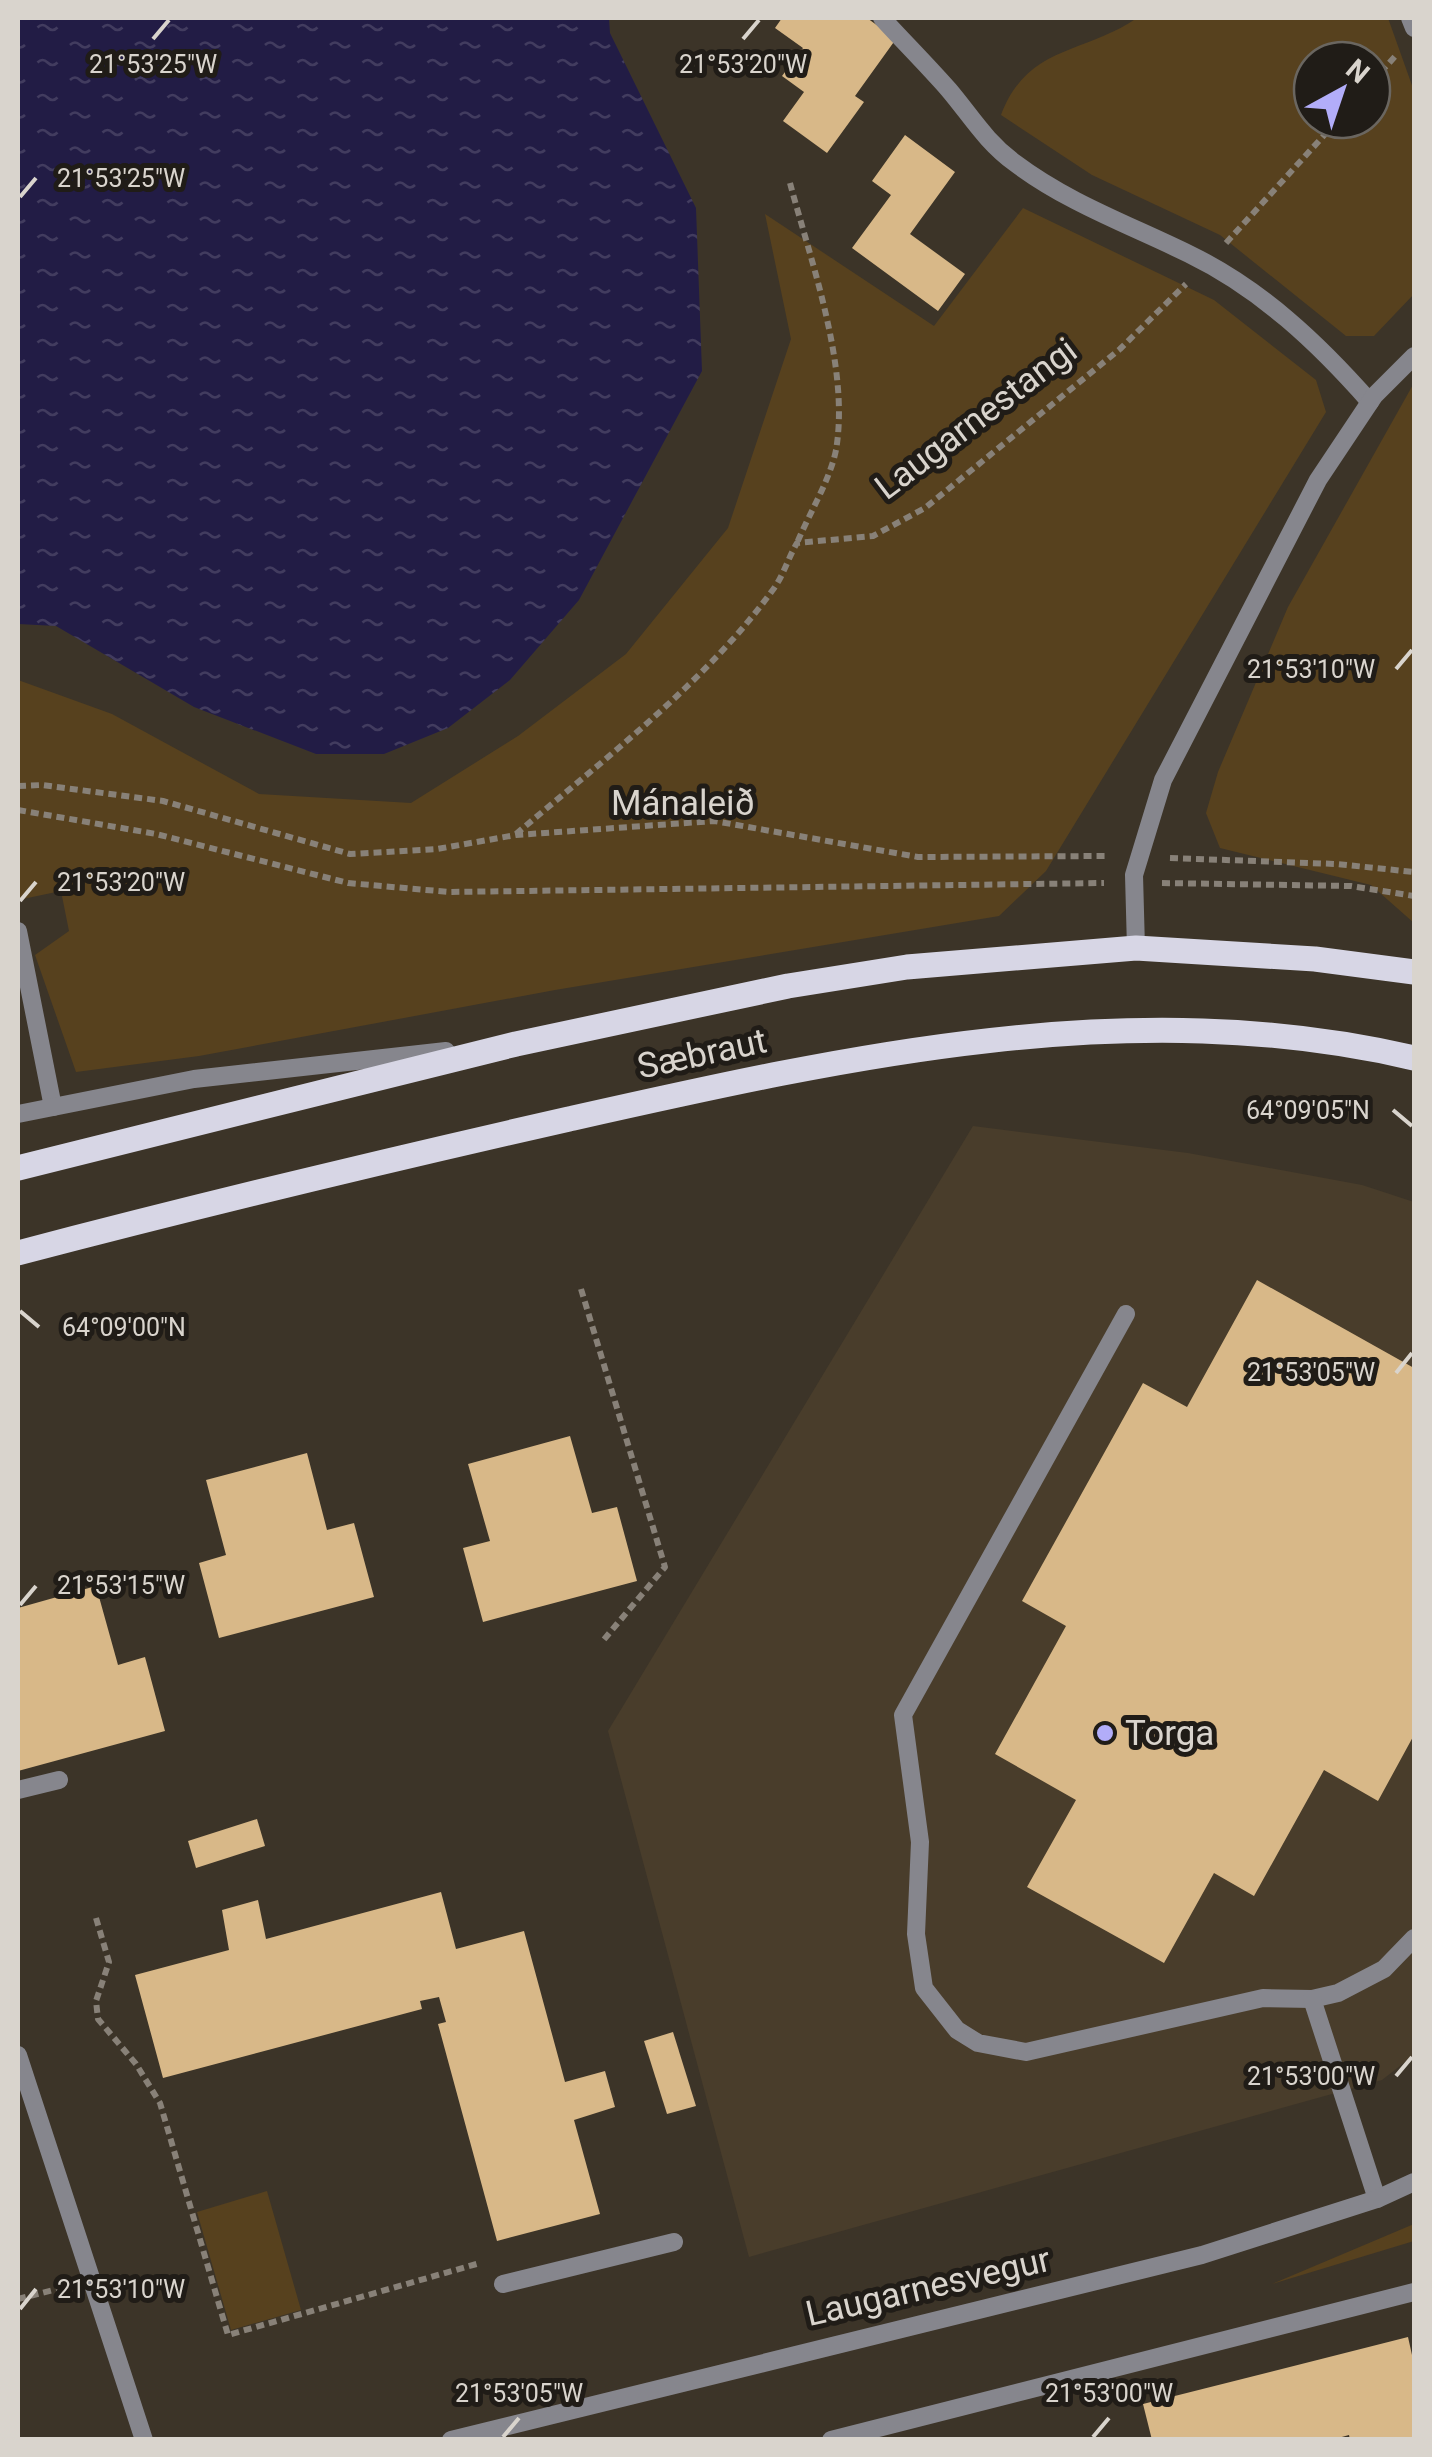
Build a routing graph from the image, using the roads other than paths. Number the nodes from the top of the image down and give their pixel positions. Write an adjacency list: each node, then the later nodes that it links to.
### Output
1 (882, 18): 5 (street)
2 (1410, 18): 3 (street)
3 (1414, 28)
4 (1414, 356): 5 (street)
5 (1370, 402): 7 (street)
6 (18, 932): 11 (street)
7 (1136, 948): 8 (main road, Sæbraut); 9 (main road, Sæbraut)
8 (1414, 972)
9 (516, 1044): 11 (street); 13 (main road, Sæbraut)
10 (1414, 1058): 14 (main road, Sæbraut)
11 (52, 1107): 12 (street)
12 (18, 1114)
13 (18, 1168)
14 (18, 1253)
15 (1126, 1314): 19 (street)
16 (59, 1780): 17 (street)
17 (18, 1790)
18 (1414, 1938): 19 (street)
19 (1312, 1999): 22 (street)
20 (18, 2061): 26 (street)
21 (1414, 2182): 22 (street, Laugarnesvegur)
22 (1378, 2199): 27 (street, Laugarnesvegur)
23 (674, 2242): 24 (street)
24 (503, 2284)
25 (1414, 2292): 28 (street)
26 (144, 2440)
27 (451, 2440)
28 (831, 2440)

